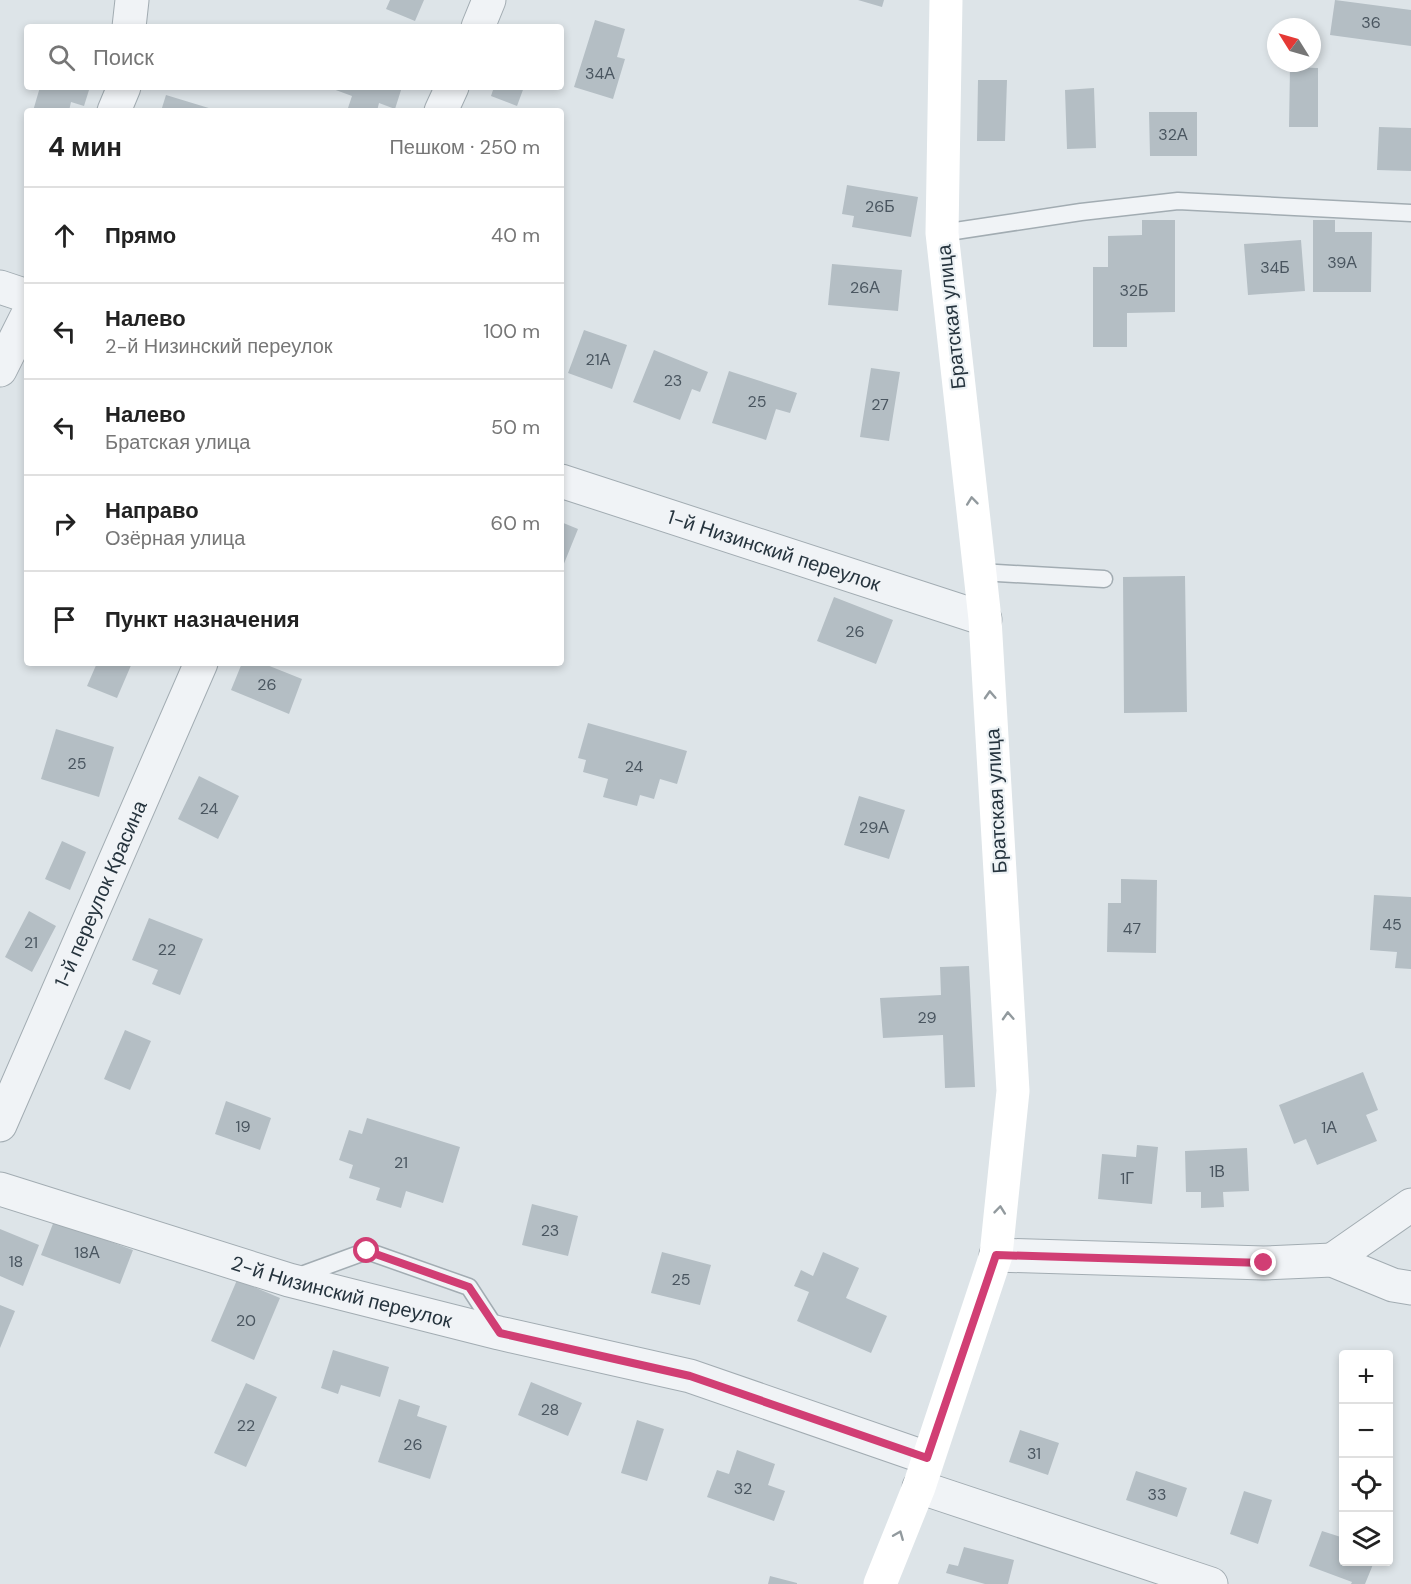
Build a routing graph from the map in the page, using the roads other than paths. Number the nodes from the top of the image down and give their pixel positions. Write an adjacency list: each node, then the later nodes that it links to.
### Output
1 (132, 0): 4 (street)
2 (489, 0): 5 (street)
3 (946, 0): 11 (street, Братская улица)
4 (129, 24)
5 (479, 24)
6 (123, 90): 8 (street)
7 (451, 90): 9 (street)
8 (115, 108)
9 (442, 108)
10 (1411, 213): 11 (lane)
11 (942, 233): 17 (street, Братская улица, one-way to 11)
12 (0, 287): 13 (street)
13 (24, 295)
14 (24, 322): 15 (street)
15 (0, 370)
16 (564, 482): 19 (street, 1-й Низинский переулок)
17 (980, 572): 18 (lane); 19 (street, Братская улица)
18 (1104, 579)
19 (985, 619): 24 (street, Братская улица, one-way to 19)
20 (200, 666): 21 (street, 1-й переулок Красина)
21 (0, 1125)
22 (0, 1189): 26 (street, 2-й Низинский переулок)
23 (1411, 1205): 25 (street)
24 (996, 1255): 25 (street); 29 (street, Братская улица)
25 (1332, 1260): 27 (street)
26 (289, 1280): 28 (street, 2-й Низинский переулок); 28 (lane)
27 (1411, 1288)
28 (500, 1333): 29 (street, 2-й Низинский переулок)
29 (922, 1472): 30 (street, Братская улица, one-way to 29); 31 (street, 2-й Низинский переулок)
30 (880, 1584)
31 (1211, 1584)

